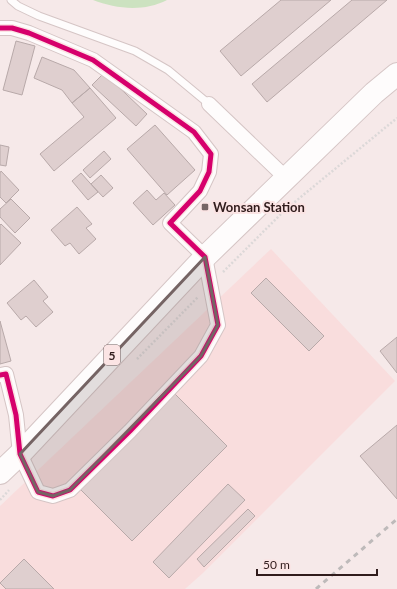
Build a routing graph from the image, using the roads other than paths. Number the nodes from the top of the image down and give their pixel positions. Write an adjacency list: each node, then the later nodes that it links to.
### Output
1 (12, 0): 4 (lane)
2 (0, 28): 6 (street)
3 (397, 74): 5 (highway, 5)
4 (209, 104): 5 (street)
5 (286, 178): 6 (highway, 5)
6 (205, 257): 8 (highway, 5); 8 (street)
7 (0, 375): 8 (street)
8 (24, 462): 9 (highway, 5)
9 (0, 473)

